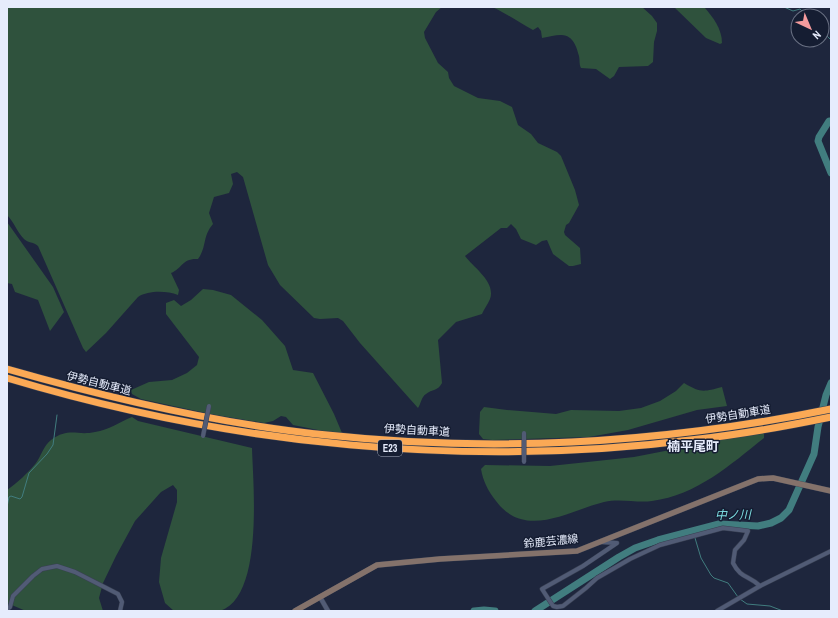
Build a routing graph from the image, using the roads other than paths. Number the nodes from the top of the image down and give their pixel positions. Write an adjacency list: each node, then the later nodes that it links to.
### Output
1 (7, 369): 4 (highway, 伊勢自動車道 / E23)
2 (7, 378): 5 (highway, 伊勢自動車道 / E23)
3 (209, 406): 7 (street, bridge)
4 (831, 409)
5 (831, 417)
6 (524, 433): 8 (street, bridge)
7 (203, 436)
8 (524, 462)
9 (831, 491): 10 (main road, 鈴鹿芸濃線)
10 (601, 542): 12 (street); 13 (main road, 鈴鹿芸濃線)
11 (831, 551): 12 (street)
12 (760, 586): 18 (street)
13 (320, 597): 16 (main road, 鈴鹿芸濃線); 17 (street)
14 (7, 609): 15 (street)
15 (120, 611)
16 (295, 611)
17 (328, 611)
18 (717, 611)

